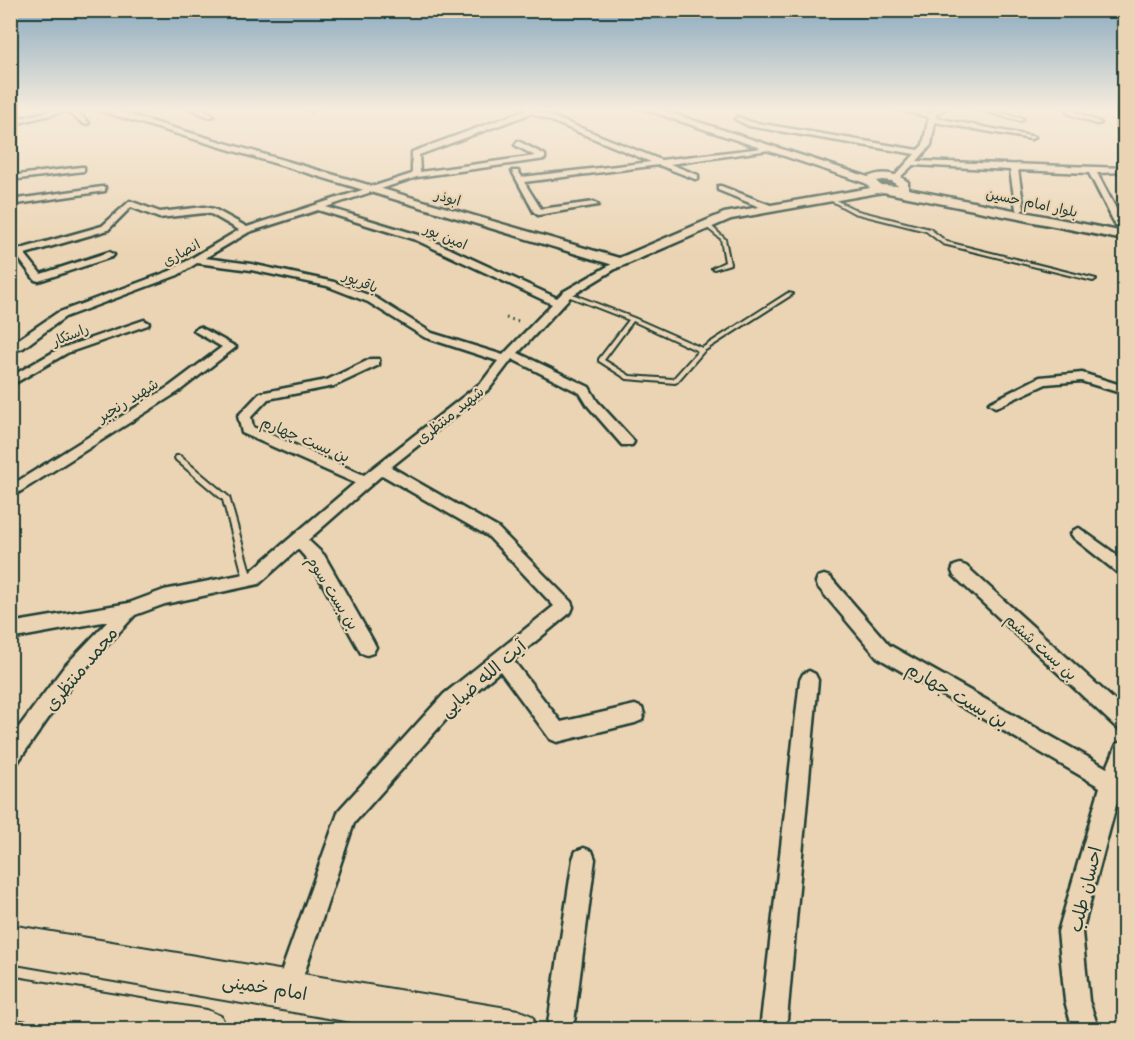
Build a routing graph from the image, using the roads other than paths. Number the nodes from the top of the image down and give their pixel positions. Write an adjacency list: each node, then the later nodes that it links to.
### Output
1 (260, 157): 24 (street, ابوذر)
2 (416, 157): 16 (street)
3 (540, 157): 9 (street, انصاری)
4 (645, 157): 10 (street)
5 (712, 157): 10 (street)
6 (797, 157): 19 (street)
7 (807, 157): 19 (street)
8 (918, 157): 11 (street)
9 (509, 162): 16 (street, انصاری); 20 (street)
10 (660, 163): 17 (street); 20 (street)
11 (913, 163): 13 (street); 21 (street)
12 (81, 169): 18 (street)
13 (1014, 170): 15 (street); 31 (street)
14 (1125, 170): 15 (street)
15 (1092, 171): 34 (street)
16 (416, 175): 24 (street, انصاری)
17 (695, 177)
18 (10, 178)
19 (873, 179): 21 (street); 25 (street)
20 (519, 180): 28 (street)
21 (899, 184): 25 (street); 31 (street, بلوار امام حسین); 34 (street, بلوار امام حسین)
22 (721, 188): 30 (street)
23 (102, 189): 27 (street)
24 (371, 189): 29 (street, انصاری); 38 (street, ابوذر)
25 (882, 189): 26 (street, شهید منتظری)
26 (829, 198): 30 (street, شهید منتظری); 40 (lane)
27 (10, 203)
28 (594, 205)
29 (318, 207): 33 (street, انصاری); 42 (street, امین پور)
30 (770, 208): 32 (street, شهید منتظری)
31 (1020, 209): 34 (street, بلوار امام حسین)
32 (707, 225): 38 (street, شهید منتظری); 39 (lane)
33 (246, 230): 35 (street); 37 (street, انصاری)
34 (1124, 232)
35 (15, 254): 36 (street)
36 (110, 255)
37 (195, 260): 46 (street, انصاری); 48 (street, باقرپور)
38 (620, 263): 42 (street, شهید منتظری)
39 (714, 268)
40 (1093, 279)
41 (790, 294): 47 (lane)
42 (563, 298): 43 (lane); 48 (street, شهید منتظری)
43 (632, 319): 47 (lane); 47 (lane)
44 (144, 323): 50 (street, راستکار)
45 (200, 330): 57 (street, شهید رنجبر)
46 (10, 349)
47 (702, 350)
48 (508, 357): 53 (street, باقرپور); 55 (street, شهید منتظری)
49 (375, 362): 56 (street, بن بست چهارم)
50 (10, 382)
51 (1125, 390): 52 (street)
52 (995, 404)
53 (627, 442)
54 (178, 458): 62 (lane)
55 (381, 468): 56 (street, شهید منتظری); 67 (street, آیت الله ضیایی)
56 (366, 482): 59 (street, شهید منتظری)
57 (10, 493)
58 (1079, 534): 60 (street)
59 (298, 540): 62 (street, شهید منتظری); 66 (street, بن بست سوم)
60 (1125, 568)
61 (960, 571): 70 (street, بن بست ششم)
62 (248, 579): 64 (street, شهید منتظری)
63 (824, 582): 73 (street, بن بست جهارم)
64 (129, 610): 65 (street, شهید منتظری); 72 (street, محمد منتظری)
65 (10, 631)
66 (367, 647)
67 (502, 659): 69 (street); 76 (street, آیت الله ضیایی)
68 (809, 680): 81 (street)
69 (635, 714)
70 (1125, 721)
71 (1125, 751): 73 (street, احسان طلب)
72 (10, 756)
73 (1112, 782): 82 (street, احسان طلب)
74 (584, 859): 80 (street)
75 (10, 945): 76 (main road, امام خمینی)
76 (286, 989): 79 (main road, امام خمینی)
77 (10, 997): 78 (main road)
78 (207, 1029)
79 (518, 1029)
80 (560, 1029)
81 (773, 1029)
82 (1086, 1029)

